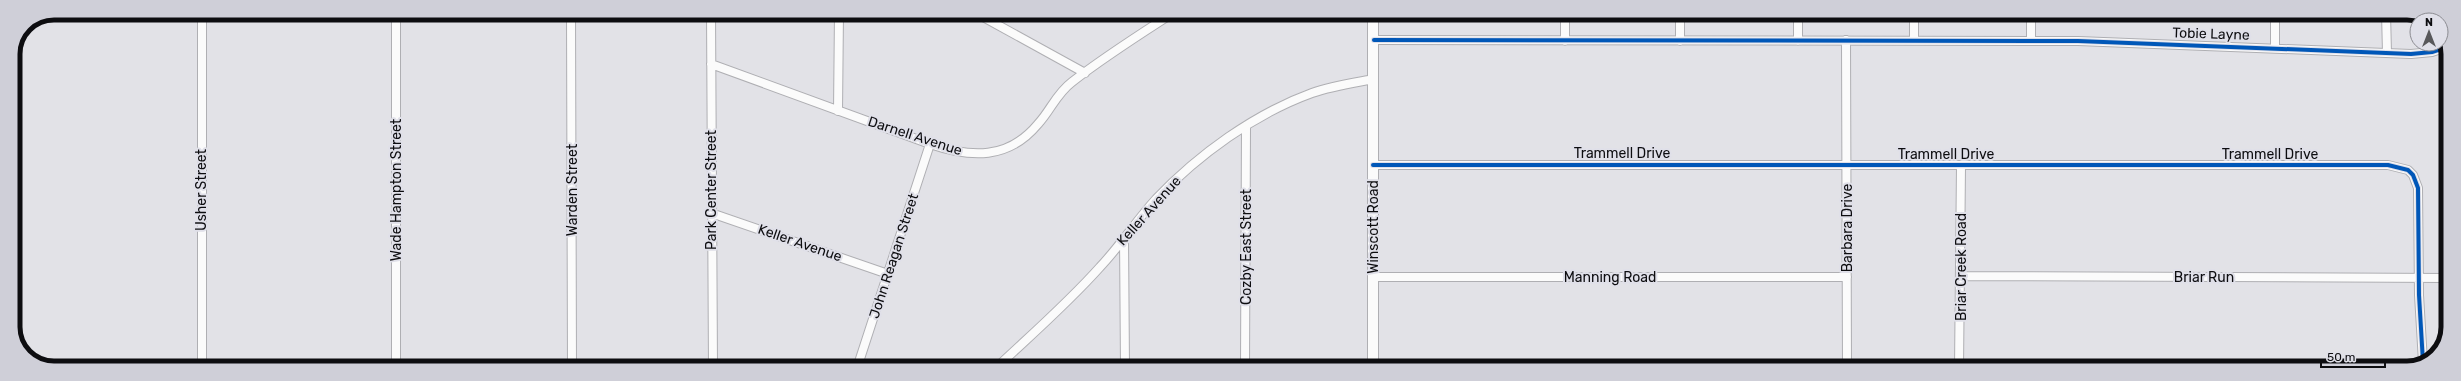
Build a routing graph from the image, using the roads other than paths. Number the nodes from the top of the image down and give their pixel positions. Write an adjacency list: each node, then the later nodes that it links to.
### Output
1 (202, 20): 45 (street, Usher Street)
2 (396, 20): 46 (street, Wade Hampton Street)
3 (571, 20): 47 (street, Warden Street)
4 (711, 20): 26 (street, Park Center Street)
5 (839, 20): 29 (street)
6 (989, 20): 27 (street)
7 (1163, 20): 27 (street, Darnell Avenue)
8 (1373, 20): 16 (main road, Winscott Road)
9 (1565, 20): 18 (street)
10 (1680, 20): 22 (street)
11 (1798, 20): 19 (street)
12 (1914, 20): 20 (street)
13 (2031, 20): 21 (street)
14 (2275, 20): 23 (street)
15 (2386, 20): 25 (street)
16 (1374, 40): 18 (street, Tobie Layne); 28 (main road, Winscott Road)
17 (1846, 40): 19 (street, Tobie Layne); 20 (street, Tobie Layne); 33 (street, Barbara Drive)
18 (1564, 41): 22 (street, Tobie Layne)
19 (1798, 41): 22 (street, Tobie Layne)
20 (1914, 41): 21 (street, Tobie Layne)
21 (2031, 41): 23 (street, Tobie Layne)
22 (1680, 42)
23 (2275, 47): 25 (street, Tobie Layne)
24 (2429, 52): 25 (street, Tobie Layne)
25 (2387, 53)
26 (711, 64): 29 (street, Darnell Avenue); 35 (street, Park Center Street)
27 (1085, 73): 31 (street, Darnell Avenue)
28 (1374, 79): 30 (street, Keller Avenue); 32 (main road, Winscott Road)
29 (838, 111): 31 (street, Darnell Avenue)
30 (1246, 126): 36 (street, Keller Avenue); 52 (street, Cozby East Street)
31 (930, 144): 37 (street, John Reagan Street)
32 (1374, 165): 33 (street, Trammell Drive); 39 (main road, Winscott Road)
33 (1847, 165): 34 (street, Trammell Drive); 40 (street, Barbara Drive)
34 (1961, 166): 38 (street, Briar Creek Road); 41 (street, Trammell Drive)
35 (711, 212): 37 (street, Keller Avenue); 48 (street, Park Center Street)
36 (1124, 238): 44 (street, Keller Avenue); 51 (street)
37 (888, 274): 49 (street, John Reagan Street)
38 (1961, 276): 41 (street, Briar Run); 55 (street, Briar Creek Road)
39 (1373, 277): 40 (street, Manning Road); 53 (main road, Winscott Road)
40 (1847, 277): 54 (street, Barbara Drive)
41 (2420, 278): 42 (street, Briar Run); 43 (street)
42 (2441, 278)
43 (2423, 357)
44 (1006, 358): 50 (street, Keller Avenue)
45 (202, 361)
46 (396, 361)
47 (572, 361)
48 (713, 361)
49 (859, 361)
50 (1003, 361)
51 (1125, 361)
52 (1245, 361)
53 (1372, 361)
54 (1847, 361)
55 (1959, 361)

